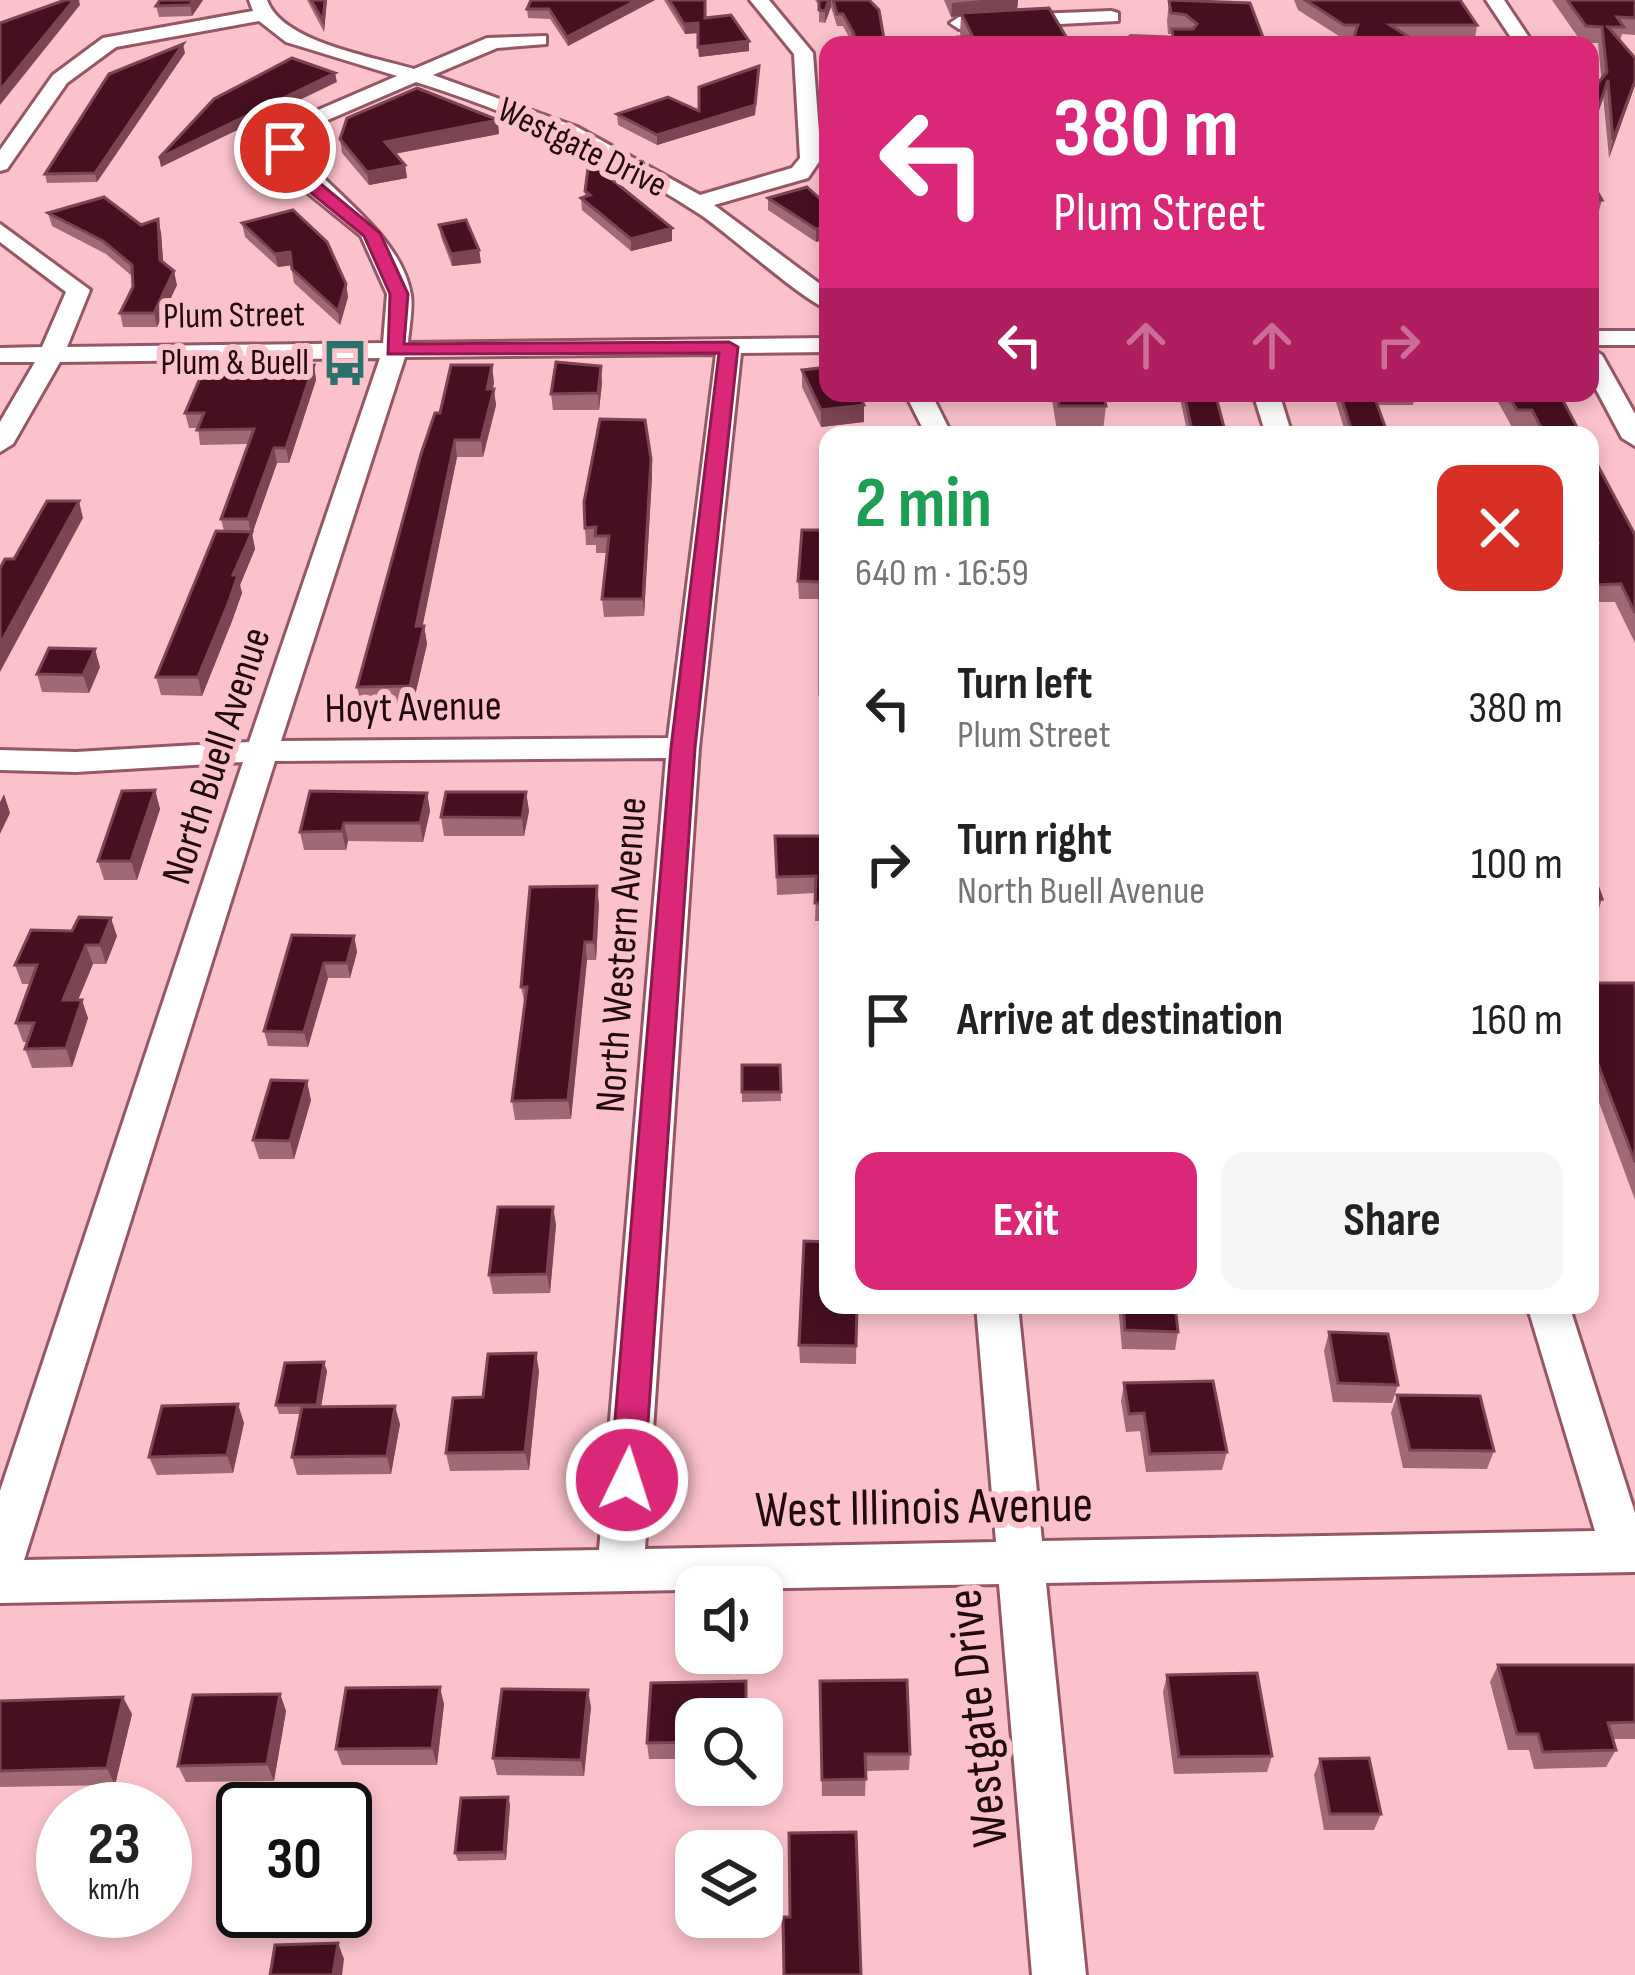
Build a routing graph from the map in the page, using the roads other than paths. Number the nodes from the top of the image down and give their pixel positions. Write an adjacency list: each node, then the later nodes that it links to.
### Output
1 (759, 0): 12 (street)
2 (1495, 0): 8 (street)
3 (1111, 6): 5 (street); 6 (street); 7 (street)
4 (261, 7): 10 (street, Westgate Drive); 11 (street)
5 (959, 23)
6 (1096, 36)
7 (1127, 36)
8 (1519, 36)
9 (539, 40): 10 (street)
10 (411, 78): 12 (street, Westgate Drive); 19 (street, North Buell Avenue)
11 (0, 165)
12 (694, 205): 14 (street, Westgate Drive)
13 (0, 231): 21 (street)
14 (819, 295)
15 (1599, 338): 16 (street)
16 (1635, 338)
17 (819, 345): 18 (street, Plum Street)
18 (729, 347): 19 (street, Plum Street); 25 (street, North Western Avenue)
19 (394, 350): 21 (street, Plum Street); 26 (street, North Buell Avenue)
20 (0, 355): 21 (street, Plum Street)
21 (51, 355): 24 (street)
22 (1599, 372): 23 (street)
23 (1635, 438)
24 (0, 444)
25 (683, 748): 26 (street, Hoyt Avenue); 33 (street, North Western Avenue)
26 (265, 751): 27 (street, Hoyt Avenue); 31 (street, North Buell Avenue)
27 (0, 760)
28 (998, 1314): 32 (street, Westgate Drive)
29 (1550, 1314): 30 (street)
30 (1629, 1551): 32 (street, West Illinois Avenue)
31 (0, 1563)
32 (1018, 1563): 33 (street, West Illinois Avenue); 35 (street, Westgate Drive)
33 (620, 1571): 34 (street, West Illinois Avenue)
34 (0, 1582)
35 (1059, 1975)

